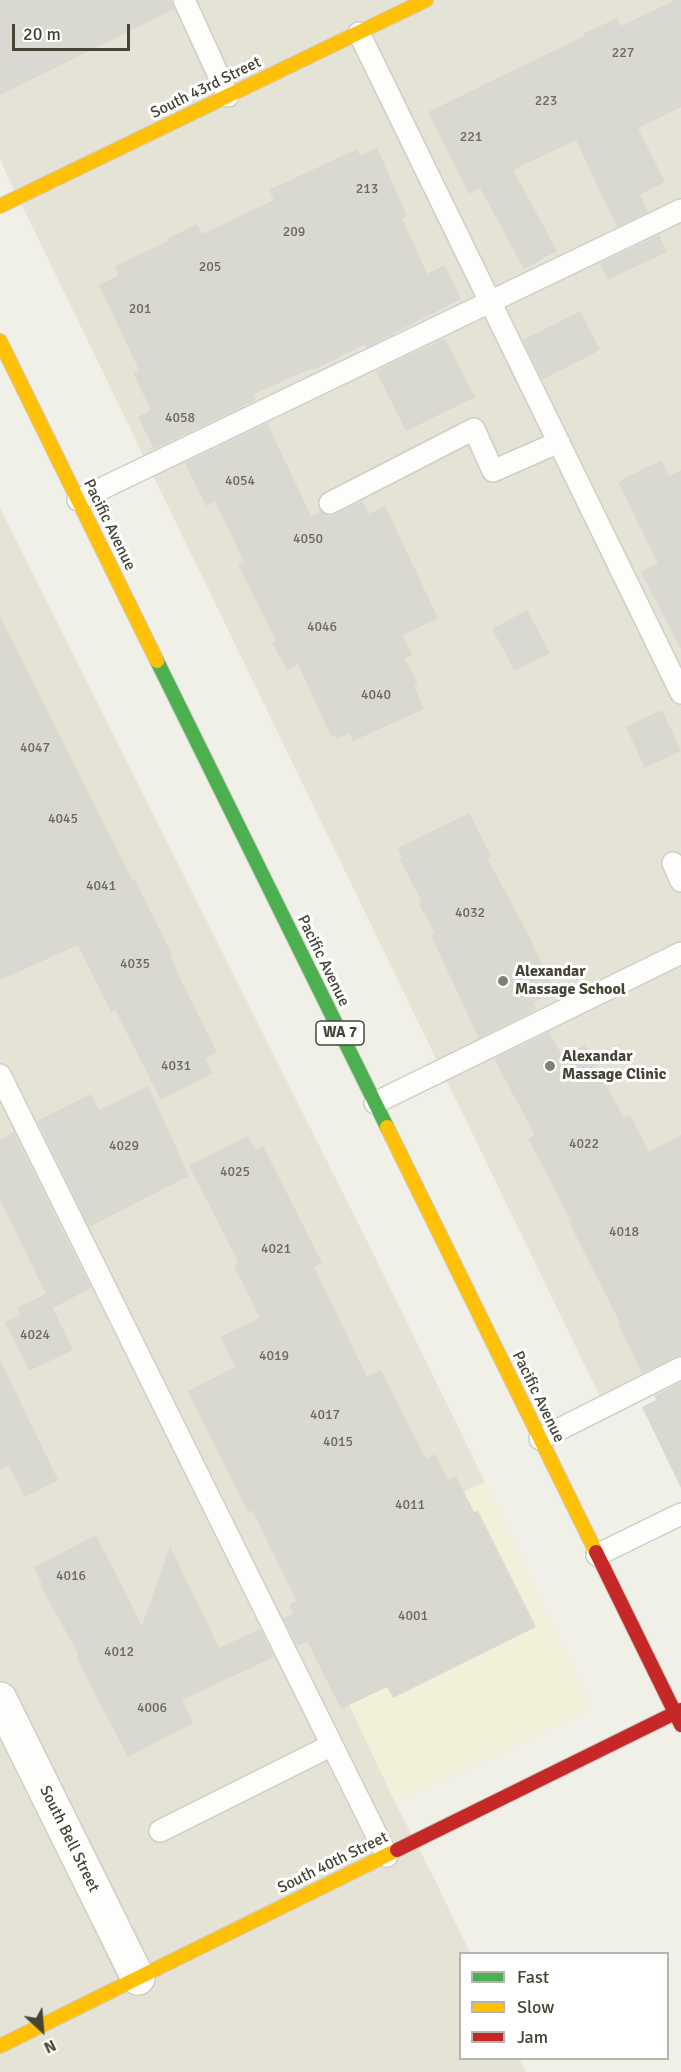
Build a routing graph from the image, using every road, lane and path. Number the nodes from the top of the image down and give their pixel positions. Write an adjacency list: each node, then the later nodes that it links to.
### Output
1 (184, 0): 4 (lane)
2 (426, 0): 3 (main road, South 43rd Street)
3 (359, 33): 4 (main road, South 43rd Street); 7 (lane)
4 (228, 96): 5 (main road, South 43rd Street)
5 (0, 206)
6 (681, 210): 7 (lane)
7 (490, 302): 9 (lane); 10 (lane)
8 (0, 341): 10 (main road, Pacific Avenue / WA 7)
9 (558, 442): 11 (lane); 12 (lane)
10 (78, 500): 15 (main road, Pacific Avenue / WA 7)
11 (330, 503)
12 (681, 693)
13 (681, 953): 15 (lane)
14 (0, 1075): 22 (lane)
15 (375, 1103): 17 (main road, Pacific Avenue / WA 7)
16 (681, 1368): 17 (lane)
17 (540, 1438): 19 (main road, Pacific Avenue / WA 7)
18 (681, 1514): 19 (lane)
19 (597, 1555): 21 (main road, Pacific Avenue / WA 7)
20 (0, 1699): 25 (street, South Bell Street)
21 (679, 1716): 24 (main road, South 40th Street)
22 (332, 1745): 23 (lane); 24 (lane)
23 (159, 1831)
24 (387, 1856): 25 (main road, South 40th Street)
25 (138, 1978): 26 (main road, South 40th Street)
26 (0, 2046)

